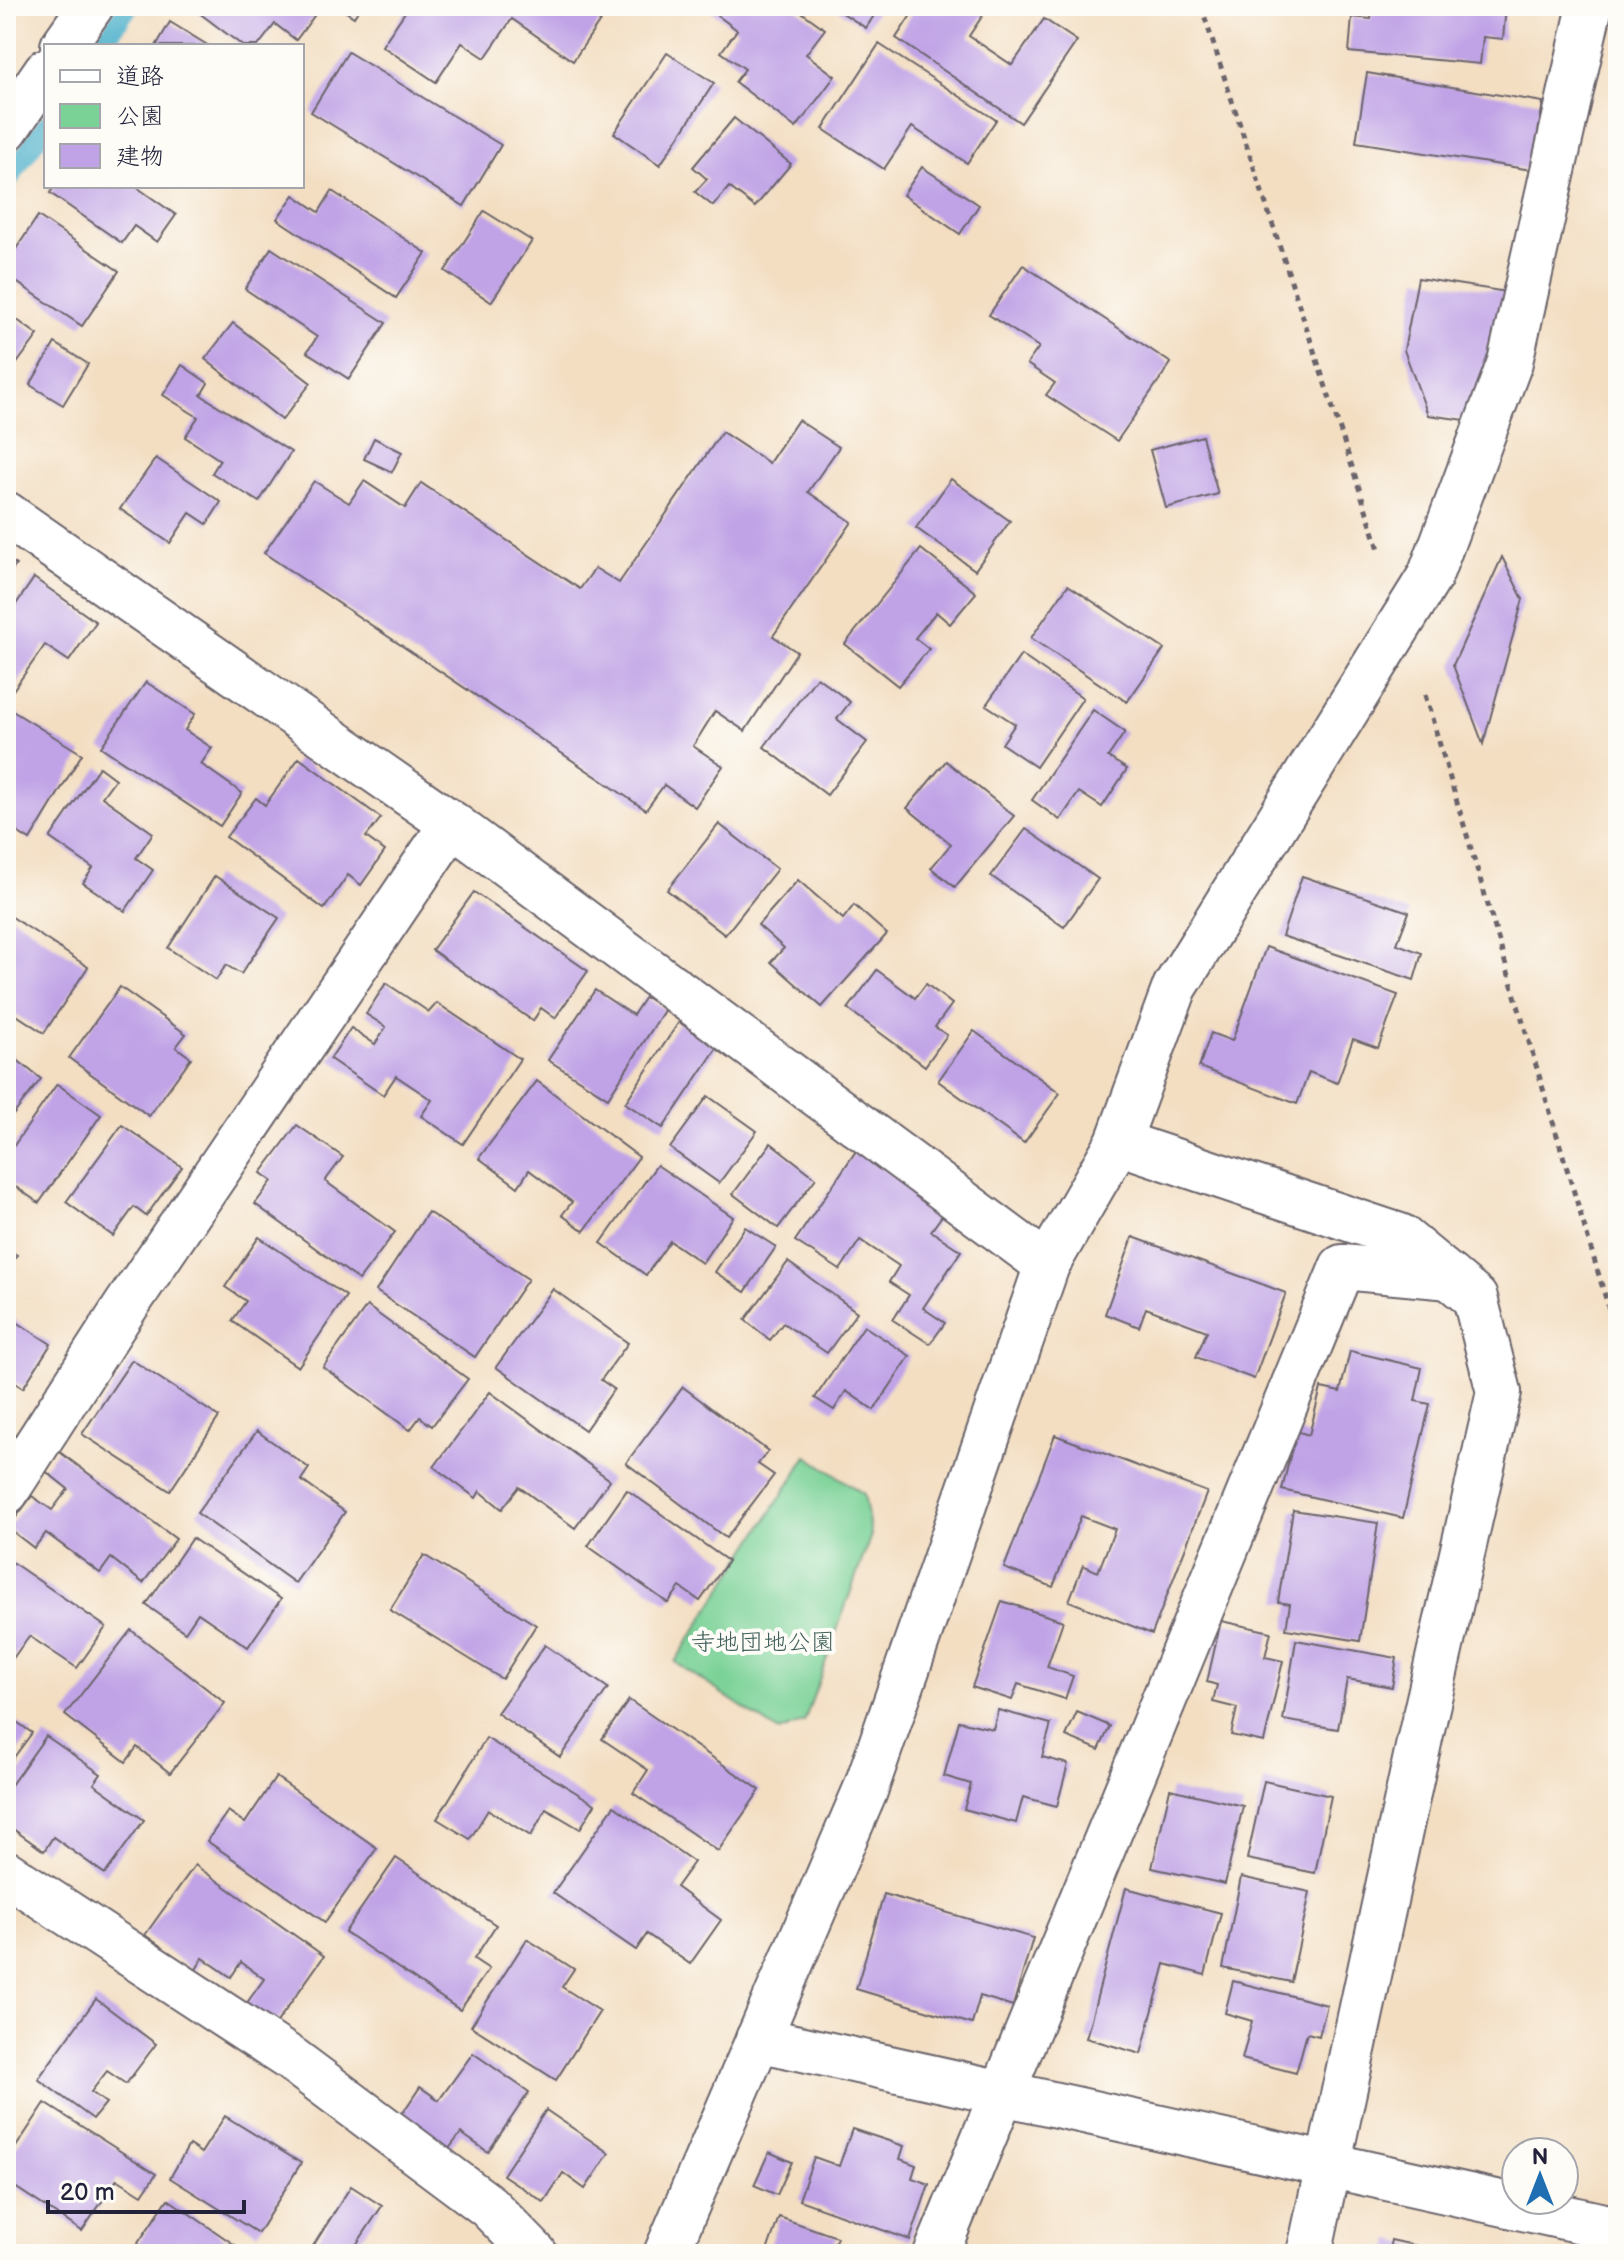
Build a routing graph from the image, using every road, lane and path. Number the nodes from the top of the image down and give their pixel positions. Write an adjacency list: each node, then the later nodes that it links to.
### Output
1 (91, 6): 3 (street)
2 (1590, 6): 8 (street)
3 (64, 44)
4 (44, 74): 5 (street)
5 (6, 129)
6 (6, 514): 7 (street)
7 (452, 824): 9 (street); 11 (street)
8 (1118, 1142): 9 (street); 10 (street)
9 (1047, 1265): 13 (street)
10 (1450, 1277): 14 (street); 15 (street)
11 (6, 1492)
12 (6, 1873): 17 (street)
13 (758, 2039): 14 (street); 18 (street)
14 (1002, 2093): 15 (street); 19 (street)
15 (1328, 2166): 16 (street); 20 (street)
16 (1618, 2229)
17 (535, 2254)
18 (666, 2254)
19 (936, 2254)
20 (1309, 2254)

